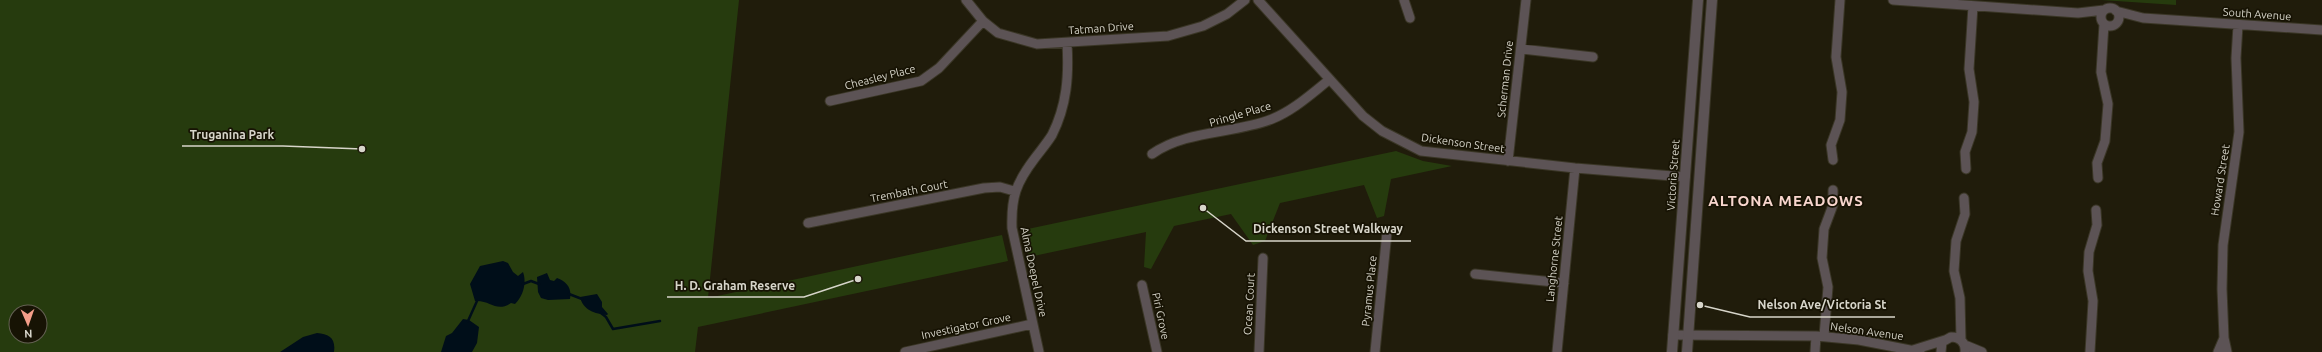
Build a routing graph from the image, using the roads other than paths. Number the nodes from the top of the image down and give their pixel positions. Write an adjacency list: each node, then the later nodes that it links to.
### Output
1 (966, 0): 16 (street, Tatman Drive)
2 (1245, 0): 21 (street, Tatman Drive)
3 (1258, 0): 25 (street, Dickenson Street)
4 (1404, 0): 14 (street)
5 (1526, 0): 23 (street, Scherman Drive)
6 (1698, 0): 32 (street, Victoria Street)
7 (1712, 0): 34 (street)
8 (1840, 0): 28 (street)
9 (1893, 0): 10 (street)
10 (1973, 6): 13 (street); 31 (street)
11 (2104, 10): 12 (street); 13 (street); 17 (street)
12 (2116, 11): 15 (street, South Avenue); 18 (street)
13 (2078, 13): 17 (street)
14 (1410, 18)
15 (2143, 18): 18 (street, South Avenue); 19 (street, South Avenue)
16 (983, 22): 21 (street, Tatman Drive); 26 (street, Cheasley Place)
17 (2103, 23): 18 (street); 22 (street)
18 (2115, 24): 22 (street)
19 (2238, 25): 20 (street, South Avenue); 50 (street, Howard Street)
20 (2322, 30)
21 (1067, 43): 36 (street, Alma Doepel Drive)
22 (2104, 47): 33 (street)
23 (1521, 49): 24 (street); 29 (street, Scherman Drive)
24 (1593, 57)
25 (1328, 80): 27 (street, Pringle Place); 29 (street, Dickenson Street)
26 (830, 102)
27 (1152, 154)
28 (1833, 160)
29 (1508, 161): 30 (street, Dickenson Street)
30 (1575, 168): 32 (street, Dickenson Street); 43 (street, Langhorne Street)
31 (1966, 169)
32 (1685, 177): 34 (street, Dickenson Street); 47 (street, Victoria Street)
33 (2098, 178)
34 (1701, 179): 48 (street)
35 (1833, 190): 49 (street)
36 (1014, 191): 39 (street, Trembath Court); 46 (street, Alma Doepel Drive)
37 (1964, 198): 45 (street)
38 (2096, 210): 65 (street)
39 (808, 223)
40 (1387, 232): 58 (street, Pyramus Place)
41 (1263, 258): 57 (street, Ocean Court)
42 (1475, 274): 43 (street)
43 (1564, 283): 59 (street, Langhorne Street)
44 (1142, 285): 56 (street, Piri Grove)
45 (1959, 318): 51 (street); 52 (street)
46 (1032, 324): 54 (street, Investigator Grove); 55 (street, Alma Doepel Drive)
47 (1673, 335): 48 (street, Nelson Avenue); 60 (street, Victoria Street)
48 (1688, 336): 49 (street, Nelson Avenue); 61 (street)
49 (1820, 336): 53 (street, Nelson Avenue); 62 (street)
50 (2224, 338): 66 (street, Howard Street); 67 (street, Howard Street)
51 (1946, 339): 52 (street); 53 (street, Nelson Avenue); 63 (street)
52 (1964, 345): 64 (street)
53 (1917, 351)
54 (905, 352)
55 (1039, 352)
56 (1157, 352)
57 (1259, 352)
58 (1375, 352)
59 (1557, 352)
60 (1672, 352)
61 (1687, 352)
62 (1815, 352)
63 (1941, 352)
64 (1982, 352)
65 (2090, 352)
66 (2218, 352)
67 (2227, 352)

